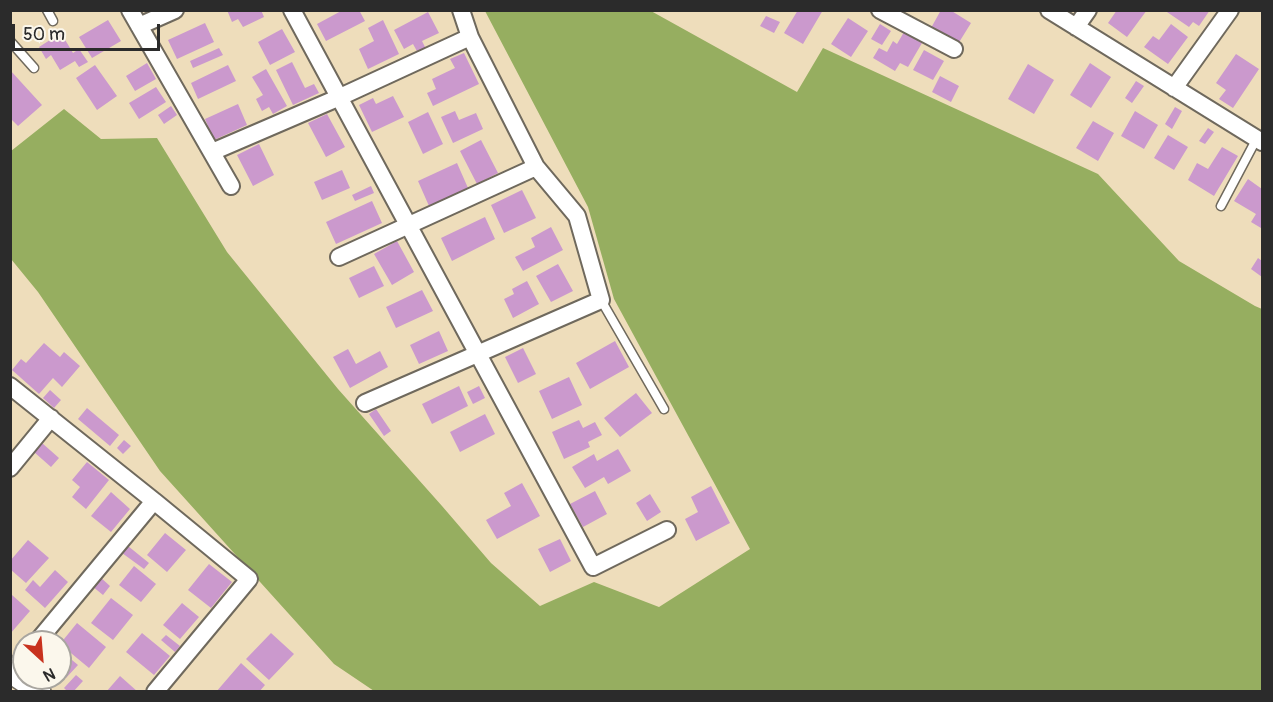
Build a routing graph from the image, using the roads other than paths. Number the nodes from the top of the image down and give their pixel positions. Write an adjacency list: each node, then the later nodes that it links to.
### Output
1 (47, 10): 10 (lane)
2 (130, 10): 11 (street)
3 (175, 10): 11 (street)
4 (292, 10): 18 (street)
5 (461, 10): 13 (street)
6 (880, 10): 15 (street)
7 (1049, 10): 12 (street)
8 (1088, 10): 12 (street)
9 (1230, 10): 17 (street)
10 (53, 21)
11 (139, 26): 20 (street)
12 (1076, 27): 17 (street)
13 (470, 37): 18 (street); 21 (street)
14 (10, 41): 16 (lane)
15 (954, 49)
16 (34, 68)
17 (1174, 88): 19 (street)
18 (340, 97): 20 (street); 24 (street)
19 (1260, 140): 23 (lane)
20 (212, 152): 22 (street)
21 (536, 167): 24 (street); 26 (street)
22 (231, 186)
23 (1221, 206)
24 (409, 226): 25 (street); 27 (street)
25 (339, 257)
26 (601, 300): 27 (street); 30 (lane)
27 (477, 353): 29 (street); 34 (street)
28 (10, 386): 31 (street)
29 (365, 403)
30 (664, 409)
31 (51, 418): 32 (street); 33 (street)
32 (10, 468)
33 (154, 501): 35 (street); 36 (street)
34 (667, 530)
35 (47, 630)
36 (155, 692)

